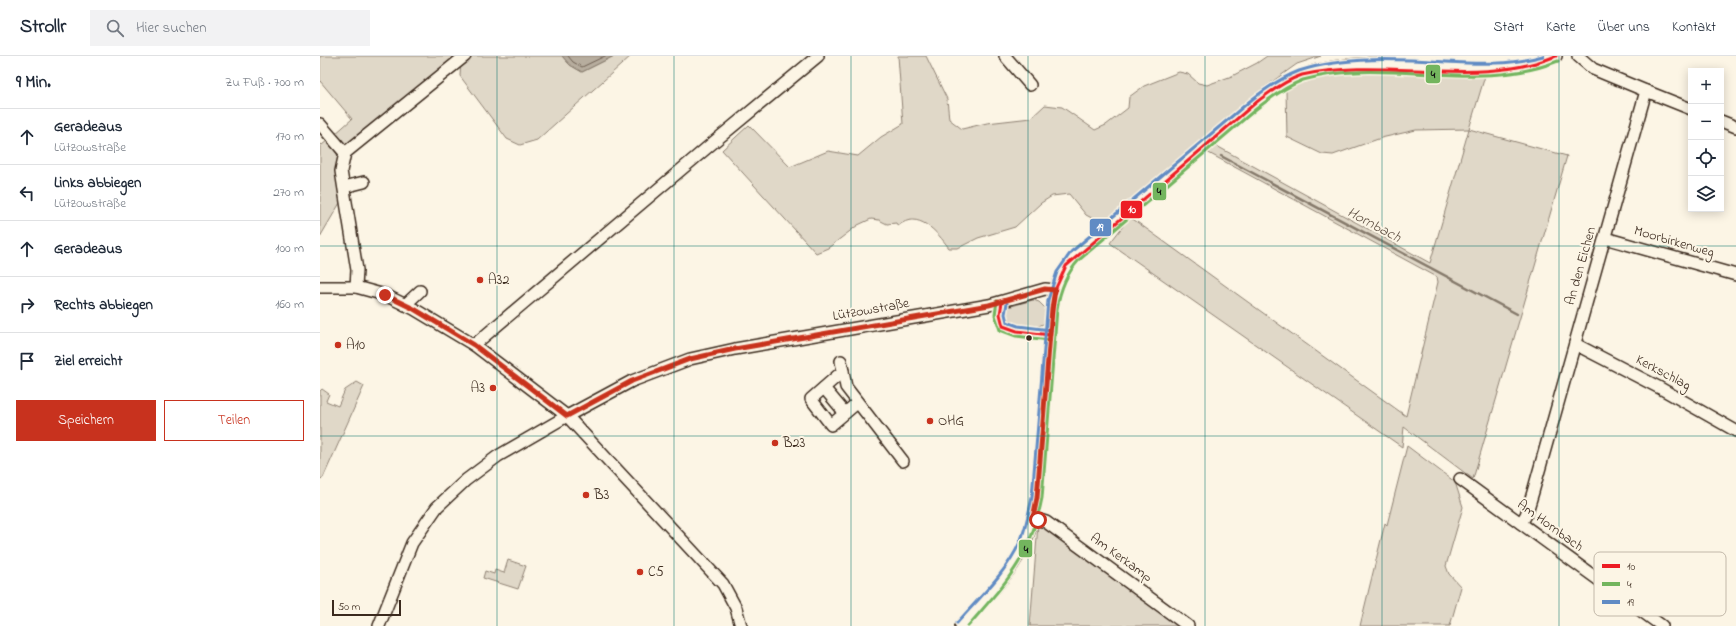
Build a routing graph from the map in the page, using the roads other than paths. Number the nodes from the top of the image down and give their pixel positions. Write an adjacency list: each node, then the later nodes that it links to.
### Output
1 (465, 56): 12 (street)
2 (818, 56): 23 (street)
3 (1005, 56): 6 (street)
4 (1556, 56): 19 (street)
5 (1578, 56): 7 (street)
6 (1030, 85)
7 (1646, 91): 8 (street); 15 (street, An den Eichen)
8 (1688, 108)
9 (1724, 122): 11 (street)
10 (320, 124): 12 (street)
11 (1736, 127)
12 (345, 153): 14 (street)
13 (364, 182): 14 (street)
14 (344, 187): 18 (street)
15 (1605, 238): 16 (street, Moorbirkenweg); 22 (street, An den Eichen)
16 (1736, 275)
17 (320, 287): 18 (street)
18 (356, 287): 21 (street)
19 (1055, 290): 27 (street, Lützowstraße); 31 (street)
20 (420, 291): 21 (street)
21 (405, 305): 23 (street)
22 (1575, 344): 28 (street, Kerkschlag); 32 (street, An den Eichen)
23 (474, 345): 27 (street)
24 (824, 388): 25 (street); 26 (street); 26 (street)
25 (858, 403): 26 (street); 29 (street)
26 (845, 414)
27 (567, 416): 35 (street, Lützowstraße); 36 (street)
28 (1736, 431)
29 (902, 461)
30 (1460, 480): 32 (street, Am Hornbach)
31 (1033, 518): 37 (street); 38 (street, Am Kerkamp)
32 (1521, 523): 33 (street, Am Hornbach)
33 (1594, 576)
34 (1648, 616): 39 (street, Am Hornbach)
35 (379, 626)
36 (740, 626)
37 (961, 626)
38 (1188, 626)
39 (1662, 626)

